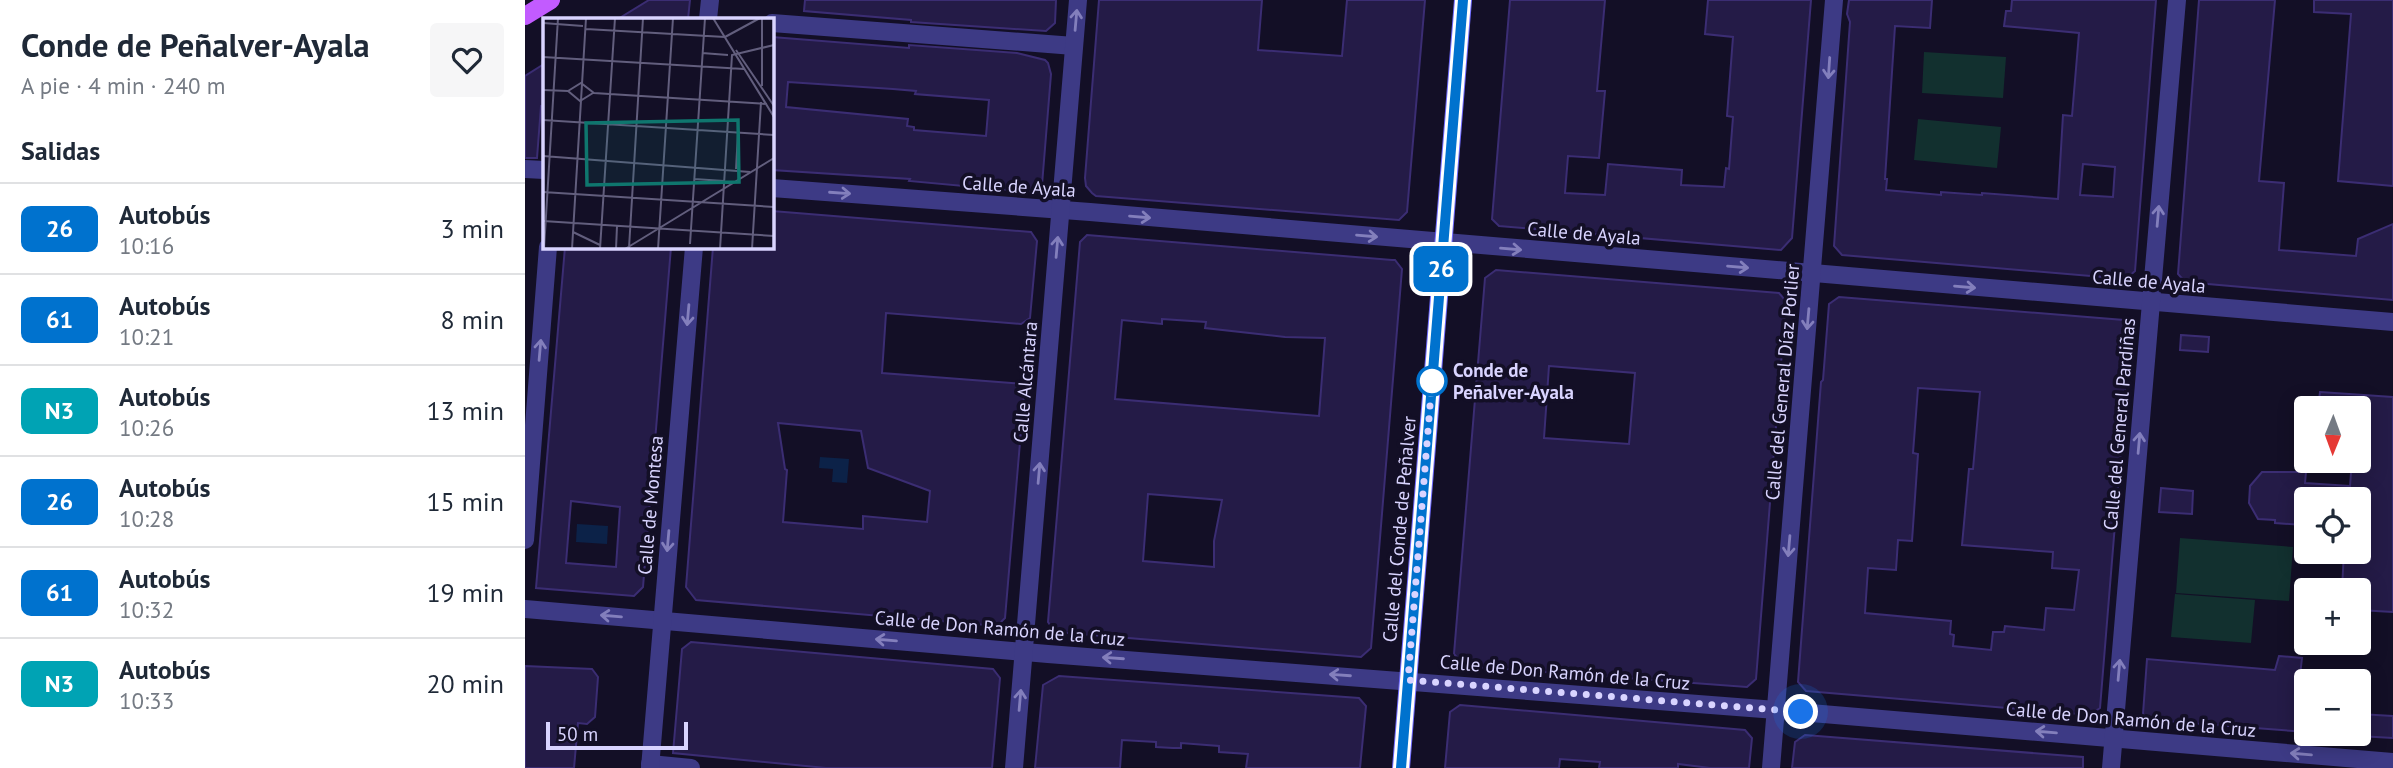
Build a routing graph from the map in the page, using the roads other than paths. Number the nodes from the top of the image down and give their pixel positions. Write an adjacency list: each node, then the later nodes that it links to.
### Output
1 (551, 0): 7 (main road)
2 (710, 0): 8 (street)
3 (1078, 0): 10 (street, Calle Alcántara, one-way to 3)
4 (1463, 0): 15 (street, Calle del Conde de Peñalver)
5 (1834, 0): 18 (street, Calle del General Díaz Porlier, one-way to 18)
6 (2177, 0): 19 (street, Calle del General Pardiñas, one-way to 6)
7 (525, 16)
8 (708, 18)
9 (773, 23): 10 (street)
10 (1074, 46): 14 (street, Calle Alcántara)
11 (525, 169): 12 (street)
12 (543, 170)
13 (773, 188): 14 (street, Calle de Ayala, one-way to 14)
14 (1060, 210): 15 (street, Calle de Ayala, one-way to 15); 24 (street, Calle Alcántara, one-way to 14)
15 (1443, 242): 18 (street, Calle de Ayala, one-way to 18); 25 (street, Calle del Conde de Peñalver)
16 (548, 248): 21 (street, one-way to 16)
17 (694, 248): 23 (street, Calle de Montesa, one-way to 23)
18 (1812, 273): 19 (street, Calle de Ayala, one-way to 19); 26 (street, Calle del General Díaz Porlier, one-way to 26)
19 (2151, 303): 20 (street, Calle de Ayala); 27 (street, Calle del General Pardiñas, one-way to 19)
20 (2393, 322)
21 (525, 540)
22 (525, 609): 23 (street, Calle de Don Ramón de la Cruz, one-way to 22)
23 (661, 620): 24 (street, Calle de Don Ramón de la Cruz, one-way to 23); 29 (street, Calle de Montesa)
24 (1024, 652): 25 (street, Calle de Don Ramón de la Cruz, one-way to 24); 31 (street, Calle Alcántara, one-way to 24)
25 (1408, 680): 26 (street, Calle de Don Ramón de la Cruz); 32 (street, Calle del Conde de Peñalver)
26 (1776, 710): 27 (street, Calle de Don Ramón de la Cruz, one-way to 26); 33 (street, Calle del General Díaz Porlier)
27 (2114, 738): 28 (street, Calle de Don Ramón de la Cruz, one-way to 27); 34 (street, Calle del General Pardiñas)
28 (2393, 762)
29 (650, 766): 30 (street)
30 (691, 768)
31 (1014, 768)
32 (1401, 768)
33 (1771, 768)
34 (2111, 768)

